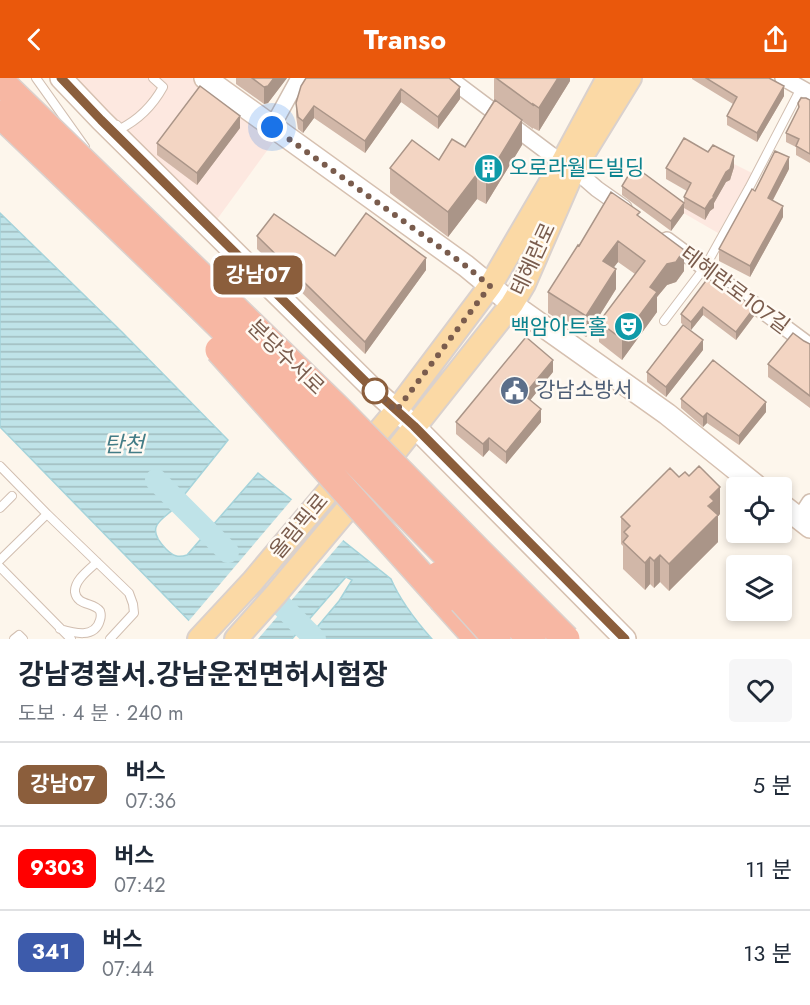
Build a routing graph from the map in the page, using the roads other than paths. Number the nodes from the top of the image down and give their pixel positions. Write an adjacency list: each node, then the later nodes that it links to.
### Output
1 (36, 78): 16 (lane)
2 (61, 78): 12 (street)
3 (153, 78): 12 (lane)
4 (205, 78): 14 (street)
5 (299, 78): 14 (street)
6 (449, 78): 15 (street)
7 (608, 78): 15 (main road, 테헤란로)
8 (630, 78): 15 (main road, 테헤란로)
9 (783, 78): 11 (street)
10 (0, 81): 48 (highway, 분당수서로, bridge)
11 (806, 90): 20 (lane)
12 (90, 109): 26 (street)
13 (0, 114): 19 (highway, 분당수서로, bridge)
14 (272, 127): 21 (street)
15 (568, 166): 17 (street); 21 (main road, 테헤란로); 22 (main road, 테헤란로)
16 (100, 168)
17 (632, 214)
18 (659, 234): 20 (street, 테헤란로107길)
19 (137, 245): 25 (highway, 분당수서로, bridge); 45 (highway, bridge)
20 (705, 267): 23 (lane); 24 (street, 테헤란로107길)
21 (490, 286): 22 (street); 26 (main road, 테헤란로)
22 (512, 304): 27 (main road, 테헤란로); 29 (street)
23 (664, 321)
24 (810, 346)
25 (276, 381): 46 (highway, bridge); 47 (highway, 분당수서로, bridge)
26 (396, 411): 27 (street); 43 (main road, 올림픽로, bridge)
27 (414, 426): 44 (main road, 올림픽로, bridge); 49 (street)
28 (0, 466): 33 (lane)
29 (745, 477)
30 (12, 496): 31 (lane)
31 (0, 508)
32 (792, 510): 34 (street)
33 (47, 514): 35 (lane); 36 (lane)
34 (806, 516)
35 (0, 560)
36 (97, 562): 38 (lane); 42 (lane)
37 (0, 567): 38 (lane)
38 (60, 629): 41 (lane)
39 (14, 639): 40 (lane)
40 (23, 639)
41 (71, 639)
42 (110, 639)
43 (199, 639)
44 (236, 639)
45 (478, 639)
46 (497, 639)
47 (532, 639)
48 (566, 639)
49 (625, 639)

